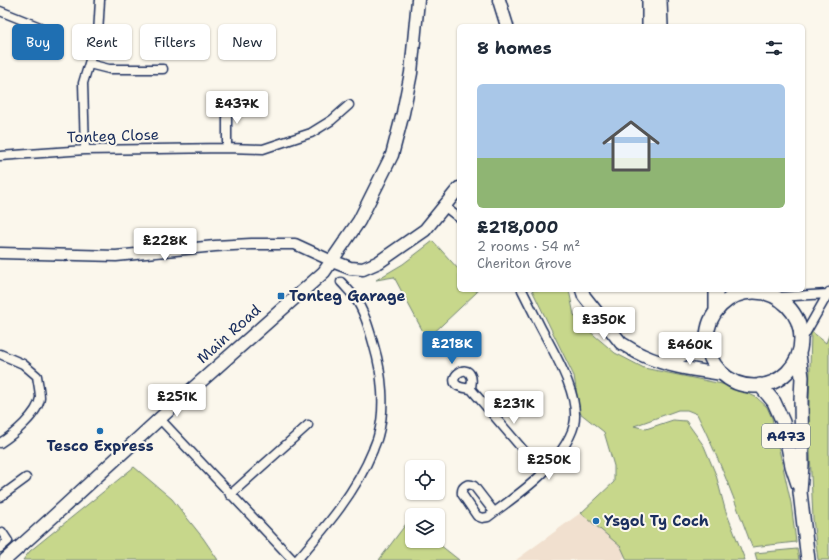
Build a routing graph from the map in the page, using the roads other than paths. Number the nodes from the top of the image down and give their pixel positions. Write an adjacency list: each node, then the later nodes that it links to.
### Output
1 (100, 0): 11 (street)
2 (418, 0): 22 (main road, Main Road)
3 (499, 0): 8 (main road)
4 (649, 0): 9 (main road)
5 (660, 0): 10 (main road)
6 (0, 11): 7 (street)
7 (32, 24)
8 (506, 24)
9 (650, 24)
10 (661, 24)
11 (89, 64): 12 (street); 16 (street)
12 (163, 69)
13 (227, 103): 15 (street)
14 (349, 105): 15 (street, Tonteg Close)
15 (227, 148): 16 (street, Tonteg Close)
16 (85, 150): 17 (street, Tonteg Close)
17 (0, 156)
18 (457, 190): 19 (main road)
19 (444, 206): 20 (street); 22 (main road)
20 (457, 216)
21 (0, 253): 22 (street)
22 (332, 261): 40 (main road, Main Road)
23 (341, 282): 53 (street)
24 (523, 292): 43 (street)
25 (583, 292): 36 (main road)
26 (716, 292): 31 (main road)
27 (746, 292): 31 (main road)
28 (760, 292): 30 (main road)
29 (828, 293): 30 (street); 33 (street)
30 (777, 297): 33 (main road)
31 (716, 310): 32 (main road)
32 (706, 339): 36 (main road); 37 (main road)
33 (801, 341): 35 (main road)
34 (0, 354): 42 (street)
35 (799, 354): 38 (main road); 45 (main road, A473)
36 (658, 362): 37 (main road)
37 (722, 374): 38 (main road)
38 (760, 385): 45 (main road, A473)
39 (471, 389): 43 (street)
40 (159, 418): 46 (street); 51 (main road, Main Road)
41 (308, 425): 46 (street)
42 (0, 443)
43 (543, 473): 48 (street)
44 (26, 478): 47 (street)
45 (800, 492): 54 (main road, A473)
46 (230, 495): 52 (street)
47 (0, 497)
48 (494, 512)
49 (2, 532): 50 (street)
50 (0, 548)
51 (5, 560)
52 (293, 560)
53 (297, 560)
54 (808, 560)

